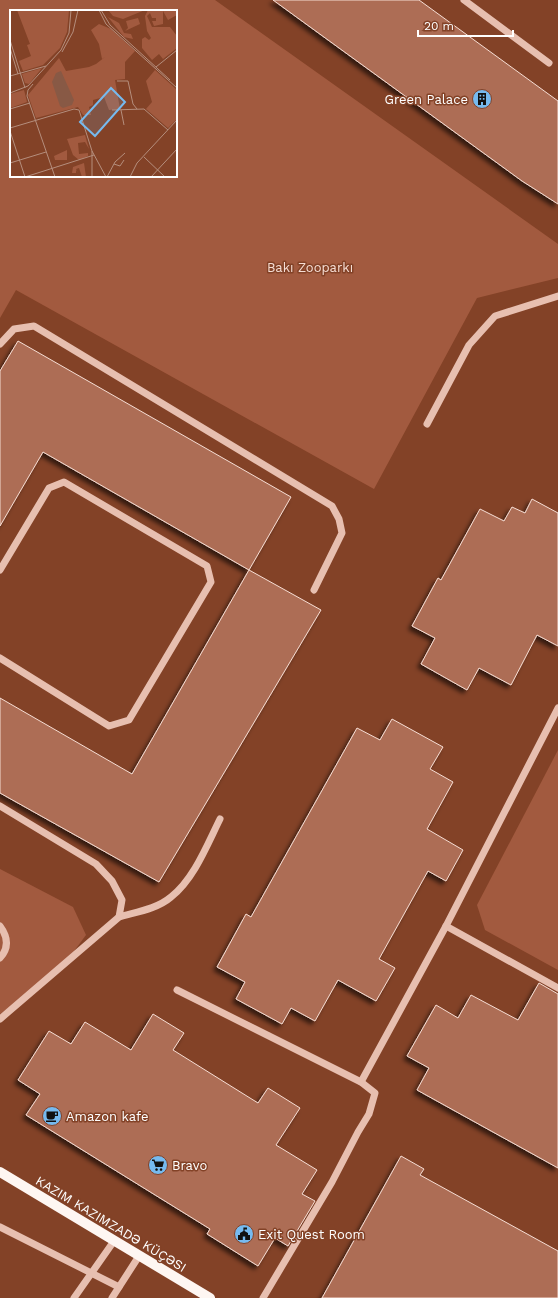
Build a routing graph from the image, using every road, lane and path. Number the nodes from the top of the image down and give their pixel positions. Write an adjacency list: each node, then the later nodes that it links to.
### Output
1 (464, 0): 2 (street)
2 (549, 63)
3 (558, 296): 5 (street)
4 (0, 344): 7 (street)
5 (427, 424)
6 (0, 570): 8 (street)
7 (314, 590)
8 (0, 658)
9 (558, 708): 14 (street)
10 (0, 806): 12 (street)
11 (220, 819): 12 (street)
12 (119, 917): 18 (street)
13 (0, 926): 15 (street)
14 (446, 926): 16 (street); 19 (street)
15 (0, 958)
16 (558, 988)
17 (177, 990): 19 (street)
18 (0, 1019)
19 (360, 1082): 29 (street)
20 (0, 1172): 22 (main road)
21 (0, 1227): 24 (street)
22 (114, 1241): 23 (main road); 24 (street)
23 (139, 1256): 25 (street); 28 (main road)
24 (92, 1274): 25 (street); 26 (street)
25 (119, 1287): 27 (street)
26 (74, 1298)
27 (112, 1298)
28 (210, 1298)
29 (263, 1298)

